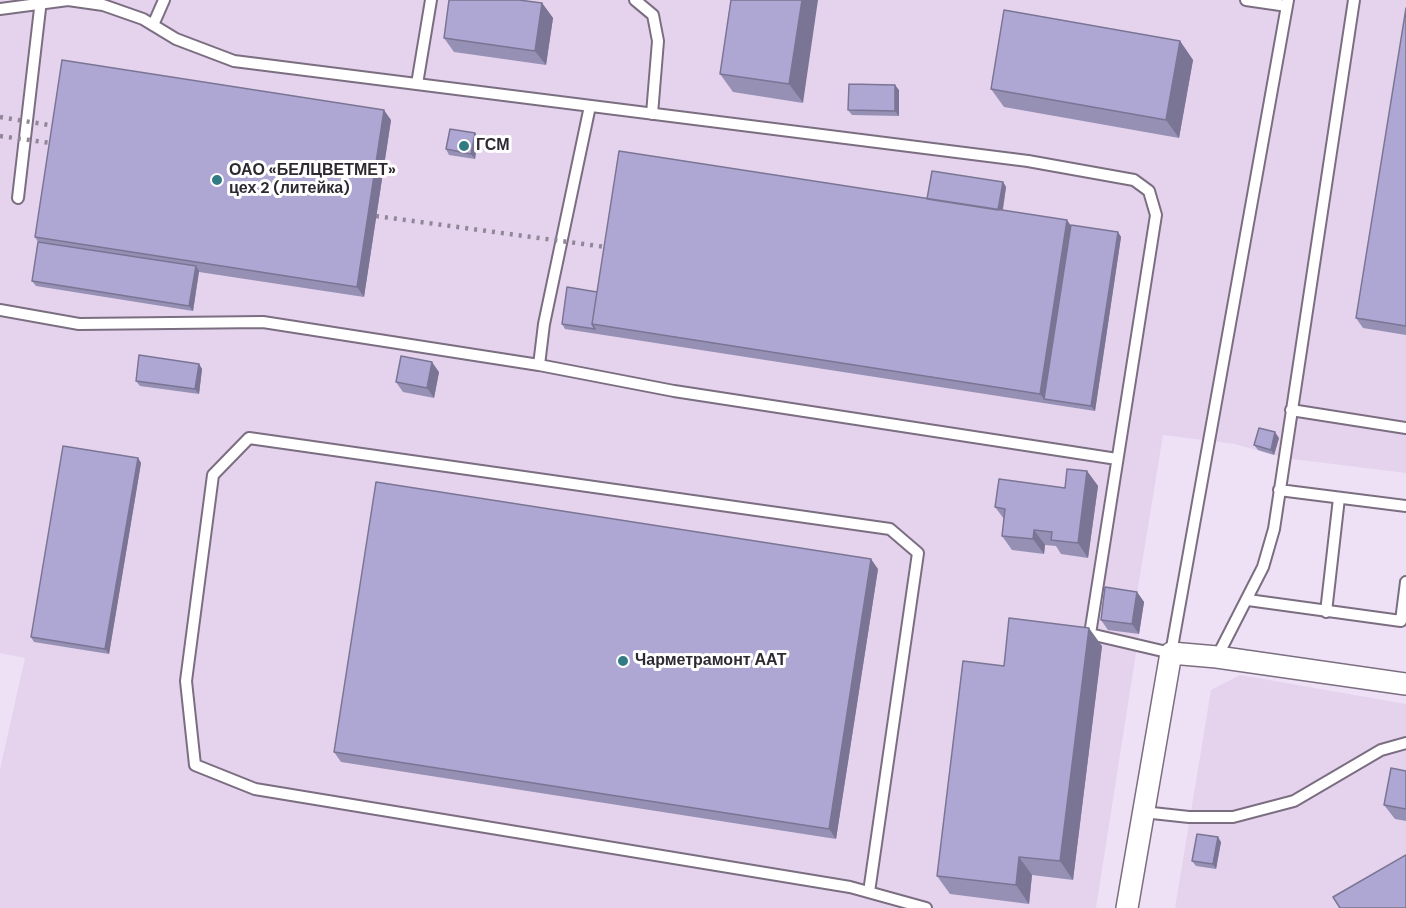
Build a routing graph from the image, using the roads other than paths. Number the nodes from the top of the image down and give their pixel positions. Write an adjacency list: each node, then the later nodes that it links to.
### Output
1 (164, 0): 9 (lane)
2 (431, 0): 10 (lane)
3 (635, 0): 12 (lane)
4 (1246, 0): 7 (lane)
5 (1354, 0): 16 (lane)
6 (41, 2): 8 (lane); 9 (lane); 13 (lane)
7 (1287, 3): 25 (lane)
8 (0, 9)
9 (153, 25): 10 (lane)
10 (417, 84): 11 (lane)
11 (590, 106): 12 (lane); 15 (lane)
12 (652, 114): 18 (lane)
13 (18, 198)
14 (0, 310): 15 (lane)
15 (539, 365): 18 (lane)
16 (1291, 410): 17 (lane); 19 (lane)
17 (1406, 428)
18 (1117, 459): 25 (lane)
19 (1279, 489): 20 (lane); 23 (lane)
20 (1339, 498): 21 (lane); 24 (lane)
21 (1406, 506)
22 (1406, 582): 24 (lane)
23 (1248, 600): 24 (lane); 26 (lane)
24 (1326, 612)
25 (1171, 653): 26 (street); 29 (street)
26 (1217, 657): 27 (street)
27 (1406, 684)
28 (1406, 743): 29 (lane)
29 (1143, 812): 32 (street)
30 (869, 892): 30 (lane); 31 (lane)
31 (927, 908)
32 (1127, 908)

